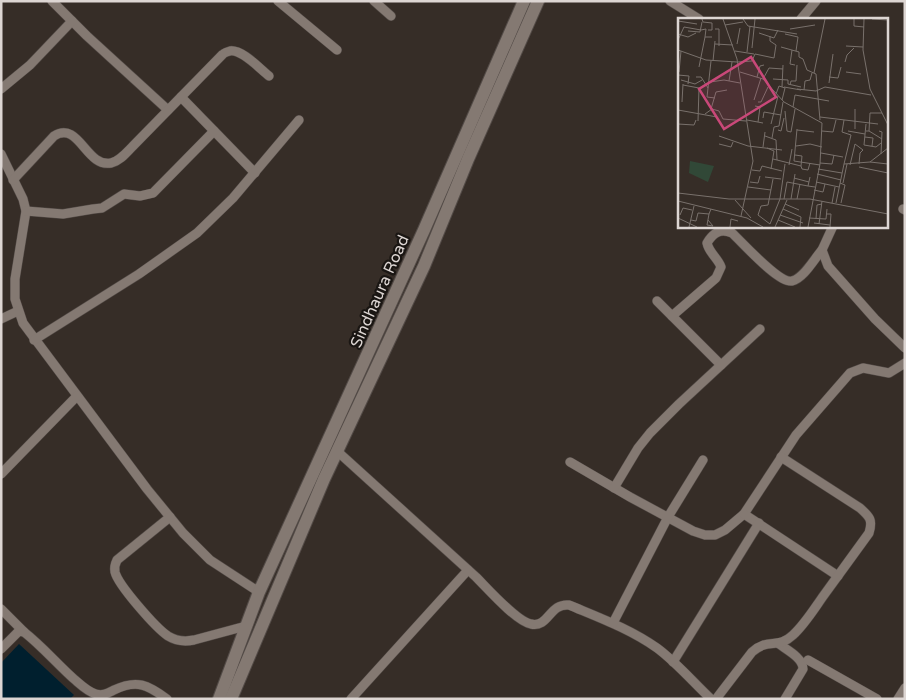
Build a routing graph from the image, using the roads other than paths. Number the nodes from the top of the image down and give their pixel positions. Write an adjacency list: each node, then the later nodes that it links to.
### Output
1 (52, 1): 11 (street)
2 (278, 1): 12 (street)
3 (374, 1): 8 (street)
4 (524, 1): 48 (street, Sindhaura Road)
5 (538, 1): 36 (street)
6 (671, 1): 9 (street)
7 (816, 1): 10 (street)
8 (391, 16)
9 (697, 18)
10 (802, 18)
11 (72, 21): 14 (street); 16 (street)
12 (337, 50)
13 (269, 76): 15 (street)
14 (1, 89)
15 (180, 97): 16 (street); 18 (street)
16 (168, 110): 21 (street)
17 (299, 120): 20 (street)
18 (214, 131): 20 (street); 22 (street)
19 (1, 154): 21 (street)
20 (255, 173): 31 (street)
21 (13, 180): 22 (street)
22 (26, 211): 27 (street)
23 (727, 228): 25 (street); 28 (street)
24 (832, 228): 25 (street)
25 (822, 250): 32 (street)
26 (657, 301): 28 (street)
27 (18, 311): 29 (street); 31 (street)
28 (672, 316): 34 (street)
29 (1, 319)
30 (760, 329): 34 (street)
31 (34, 340): 35 (street)
32 (905, 348)
33 (905, 363): 37 (street)
34 (721, 365): 41 (street)
35 (77, 396): 40 (street); 44 (street)
36 (337, 451): 46 (street); 60 (street)
37 (781, 457): 42 (street); 47 (street)
38 (704, 460): 43 (street)
39 (570, 462): 41 (street)
40 (1, 474)
41 (614, 488): 43 (street)
42 (744, 514): 43 (street); 45 (street)
43 (668, 517): 50 (street)
44 (170, 518): 48 (street); 51 (street)
45 (759, 523): 47 (street); 56 (street)
46 (468, 570): 50 (street); 61 (street)
47 (838, 576): 53 (street)
48 (259, 592): 51 (street, Sindhaura Road)
49 (1, 609): 52 (street)
50 (613, 623): 56 (street)
51 (246, 626): 59 (street, Sindhaura Road)
52 (24, 632): 54 (street); 58 (street)
53 (779, 644): 63 (street); 64 (street)
54 (1, 648)
55 (808, 660): 65 (street)
56 (673, 662): 62 (street)
57 (905, 688): 66 (street)
58 (167, 699)
59 (219, 699)
60 (231, 699)
61 (350, 699)
62 (710, 699)
63 (716, 699)
64 (785, 699)
65 (877, 699)
66 (898, 699)

